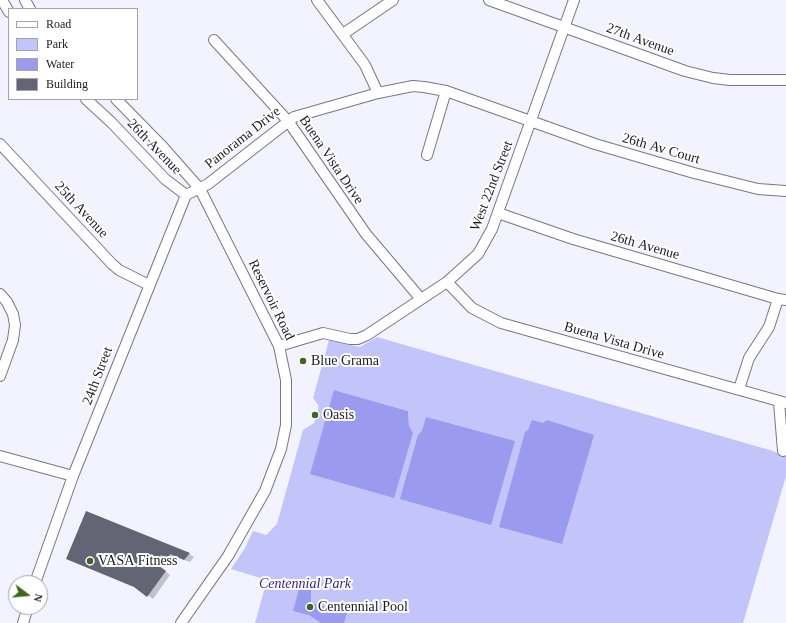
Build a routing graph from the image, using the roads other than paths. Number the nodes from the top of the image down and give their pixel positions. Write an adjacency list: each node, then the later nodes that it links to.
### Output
1 (2, 0): 6 (street)
2 (317, 0): 8 (street)
3 (393, 0): 8 (street)
4 (489, 0): 7 (street, 27th Avenue)
5 (574, 0): 7 (street, West 22nd Street)
6 (8, 10)
7 (564, 27): 10 (street, 27th Avenue); 16 (street, West 22nd Street)
8 (343, 34): 12 (street)
9 (214, 40): 15 (street, Buena Vista Drive)
10 (786, 80)
11 (446, 91): 12 (street, Panorama Drive); 16 (street, Panorama Drive); 18 (street)
12 (378, 93): 15 (street, Panorama Drive)
13 (87, 100): 21 (street, 26th Avenue)
14 (117, 100): 19 (street, Reservoir Road)
15 (288, 121): 19 (street, Panorama Drive); 26 (street, Buena Vista Drive)
16 (531, 121): 20 (street, 26th Av Court); 22 (street, West 22nd Street)
17 (0, 144): 24 (street, 25th Avenue)
18 (427, 155)
19 (200, 189): 21 (street); 28 (street, Reservoir Road)
20 (786, 191)
21 (186, 195): 24 (street, 24th Street)
22 (498, 213): 23 (street, West 22nd Street); 27 (street, 26th Avenue)
23 (447, 282): 26 (street, West 22nd Street); 30 (street, Buena Vista Drive)
24 (150, 285): 34 (street, 24th Street)
25 (0, 294): 29 (street)
26 (421, 299): 28 (street, West 22nd Street)
27 (782, 299): 30 (street)
28 (279, 346): 36 (street, Reservoir Road)
29 (0, 376)
30 (739, 389): 31 (street, Buena Vista Drive)
31 (782, 402): 32 (street)
32 (783, 451)
33 (0, 456): 34 (street)
34 (73, 476): 35 (street, 24th Street)
35 (38, 575)
36 (181, 623)

